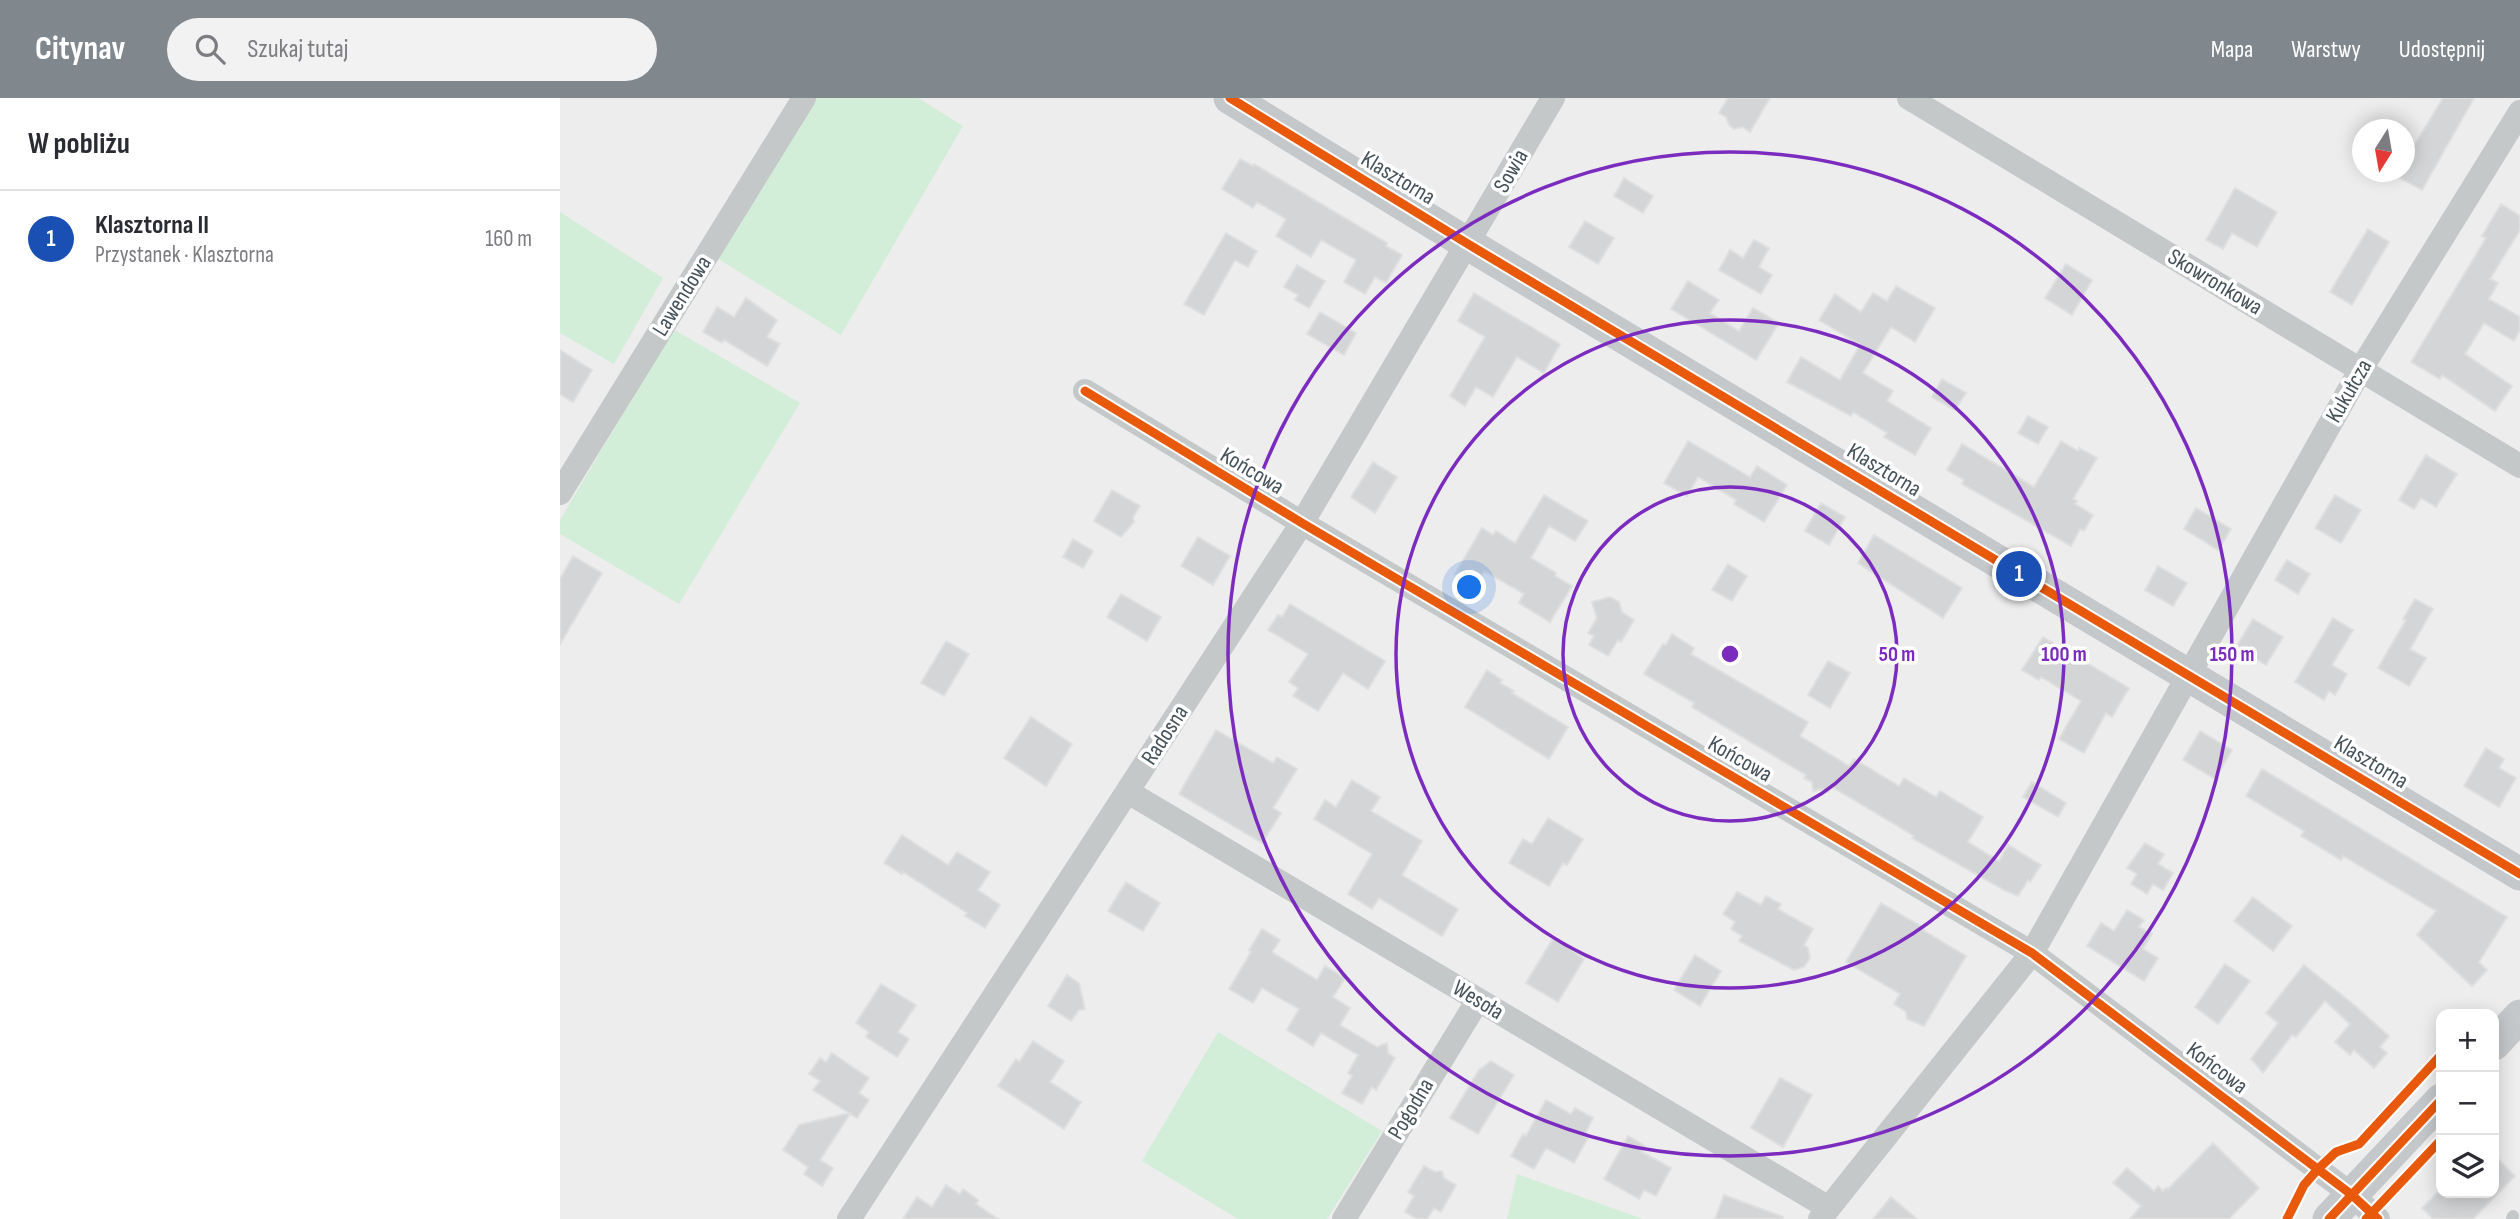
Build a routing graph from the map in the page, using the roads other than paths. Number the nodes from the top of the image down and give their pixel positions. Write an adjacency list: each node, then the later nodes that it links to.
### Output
1 (804, 98): 10 (street, Lawendowa)
2 (1230, 98): 6 (street, Klasztorna)
3 (1553, 98): 6 (street, Sowia)
4 (1909, 98): 7 (street, Skowronkowa)
5 (2520, 112): 7 (street, Kukułcza)
6 (1468, 244): 11 (street, Radosna); 12 (street, Klasztorna)
7 (2361, 369): 9 (street, Skowronkowa); 12 (street, Kukułcza)
8 (1085, 391): 11 (street, Końcowa)
9 (2520, 466)
10 (560, 493)
11 (1302, 523): 13 (street, Radosna); 15 (street, Końcowa)
12 (2187, 675): 14 (street, Klasztorna); 15 (street, Kukułcza)
13 (1128, 792): 16 (street, Wesoła); 22 (street, Radosna)
14 (2520, 874)
15 (2032, 953): 20 (street, Końcowa); 21 (street)
16 (1478, 1000): 21 (street, Wesoła); 23 (street, Pogodna)
17 (2520, 1016): 18 (street)
18 (2499, 1039)
19 (2436, 1105): 20 (street)
20 (2352, 1195): 24 (street); 25 (street, Końcowa)
21 (1825, 1214)
22 (849, 1219)
23 (1343, 1219)
24 (2329, 1219)
25 (2378, 1219)

